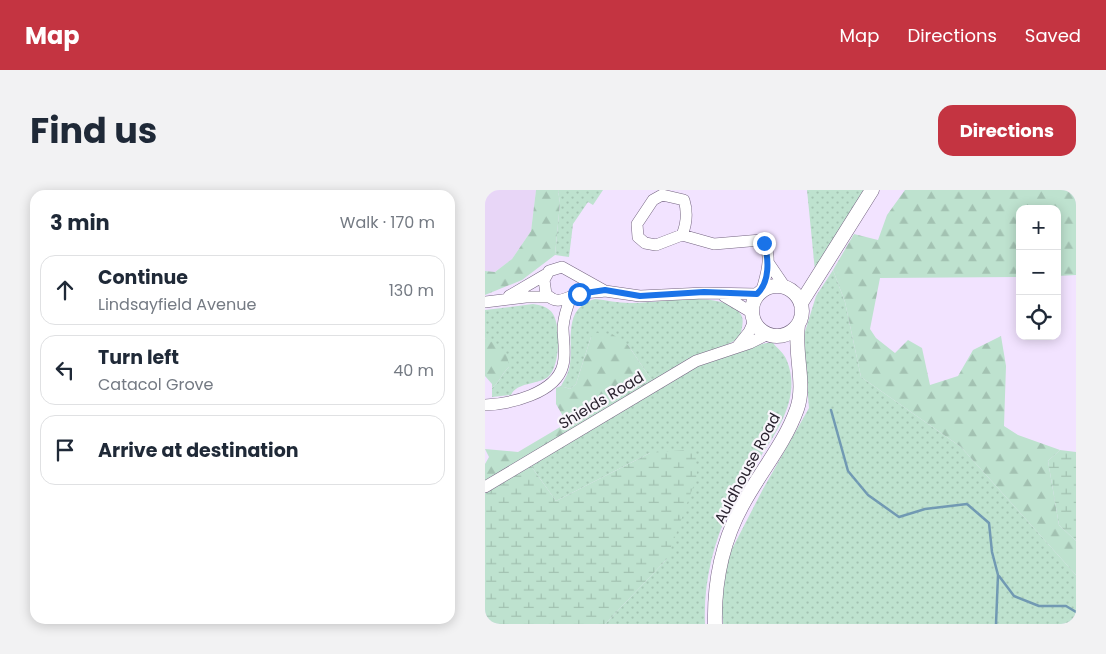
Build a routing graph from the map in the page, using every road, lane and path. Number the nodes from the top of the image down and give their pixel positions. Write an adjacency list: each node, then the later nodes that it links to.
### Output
1 (872, 190): 4 (street)
2 (682, 236): 2 (street); 3 (street)
3 (768, 262): 7 (street); 9 (street)
4 (824, 268): 7 (street); 15 (street)
5 (571, 271): 6 (street); 8 (street); 11 (street)
6 (545, 275): 12 (street); 13 (street)
7 (786, 287): 9 (street); 15 (street)
8 (605, 290): 10 (street); 11 (street)
9 (760, 292): 10 (street); 16 (street)
10 (720, 294): 16 (street)
11 (572, 296): 12 (street); 18 (street)
12 (551, 298): 13 (street); 18 (street)
13 (503, 299): 14 (street)
14 (485, 302)
15 (801, 303): 17 (street)
16 (753, 316): 19 (street); 20 (street)
17 (798, 325): 19 (street); 21 (street, Auldhouse Road)
18 (563, 326): 22 (street)
19 (771, 335): 20 (street, Shields Road); 21 (street)
20 (737, 347): 23 (street, Shields Road)
21 (796, 358): 24 (street, Auldhouse Road)
22 (485, 405)
23 (485, 487)
24 (715, 624)

